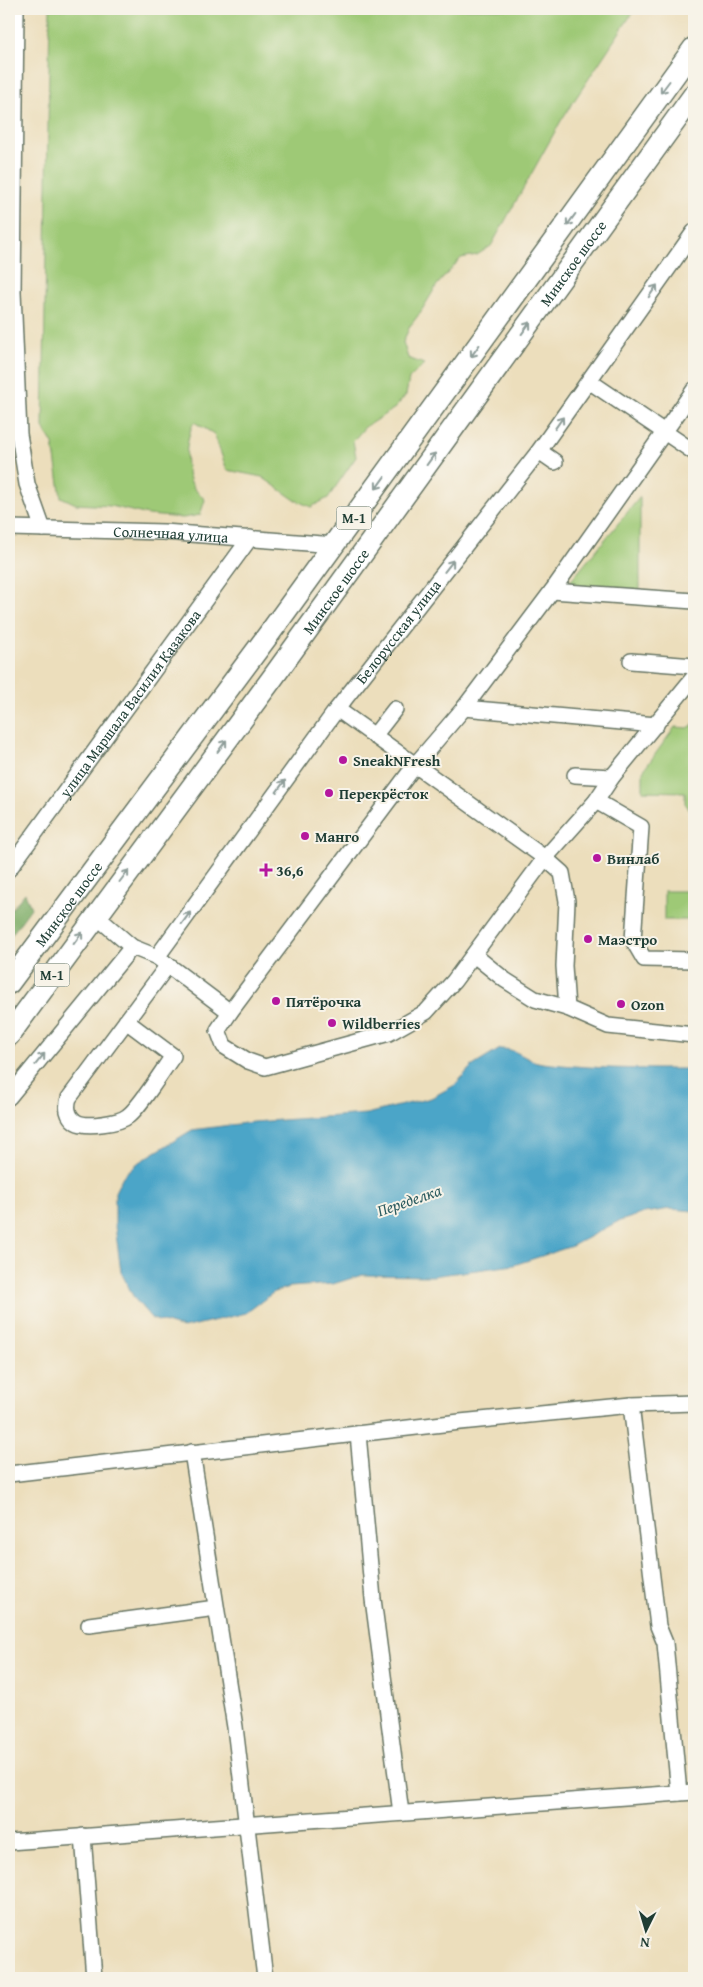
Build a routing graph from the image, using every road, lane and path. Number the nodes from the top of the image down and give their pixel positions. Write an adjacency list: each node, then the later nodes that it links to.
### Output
1 (16, 9): 12 (street)
2 (694, 48): 14 (highway, Минское шоссе / М-1, one-way to 14)
3 (694, 95): 31 (highway, Минское шоссе / М-1, one-way to 3)
4 (694, 232): 5 (street, Белорусская улица, one-way to 4)
5 (589, 381): 7 (street); 8 (street, Белорусская улица, one-way to 5)
6 (694, 390): 7 (street)
7 (664, 431): 9 (street); 15 (street)
8 (539, 451): 10 (street); 21 (street, Белорусская улица, one-way to 8)
9 (694, 452)
10 (555, 462)
11 (9, 528): 12 (street, Солнечная улица)
12 (43, 529): 13 (street, Солнечная улица)
13 (250, 538): 14 (street, Солнечная улица); 30 (street, улица Маршала Василия Казакова)
14 (335, 544): 36 (highway, Минское шоссе / М-1)
15 (552, 590): 16 (street); 20 (street)
16 (694, 601)
17 (631, 661): 18 (street)
18 (694, 666)
19 (694, 677): 23 (street)
20 (464, 708): 23 (street); 25 (street)
21 (337, 709): 24 (street); 35 (street, Белорусская улица, one-way to 21)
22 (395, 709): 24 (street)
23 (656, 725): 27 (street)
24 (374, 736): 25 (street)
25 (416, 764): 29 (street); 38 (street)
26 (575, 775): 27 (street)
27 (612, 777): 28 (street)
28 (596, 802): 29 (street); 34 (street)
29 (545, 858): 33 (street); 37 (street)
30 (9, 869)
31 (95, 915): 32 (street); 40 (highway, Минское шоссе / М-1, one-way to 31)
32 (132, 947): 35 (street); 42 (street, one-way to 32)
33 (474, 955): 37 (street); 38 (street)
34 (694, 960)
35 (162, 961): 38 (street); 39 (street, Белорусская улица)
36 (9, 983)
37 (567, 1008): 41 (street)
38 (230, 1012)
39 (126, 1021): 39 (street, Белорусская улица)
40 (9, 1035)
41 (694, 1035)
42 (9, 1097)
43 (694, 1402): 44 (street)
44 (631, 1405): 45 (street); 50 (street)
45 (358, 1434): 46 (street); 51 (street)
46 (192, 1452): 47 (street); 48 (street)
47 (9, 1474)
48 (216, 1608): 49 (street); 52 (street)
49 (90, 1625)
50 (687, 1793): 51 (street)
51 (401, 1813): 52 (street)
52 (246, 1824): 53 (street); 56 (street)
53 (83, 1836): 54 (street); 55 (street)
54 (9, 1842)
55 (94, 1978)
56 (265, 1978)

